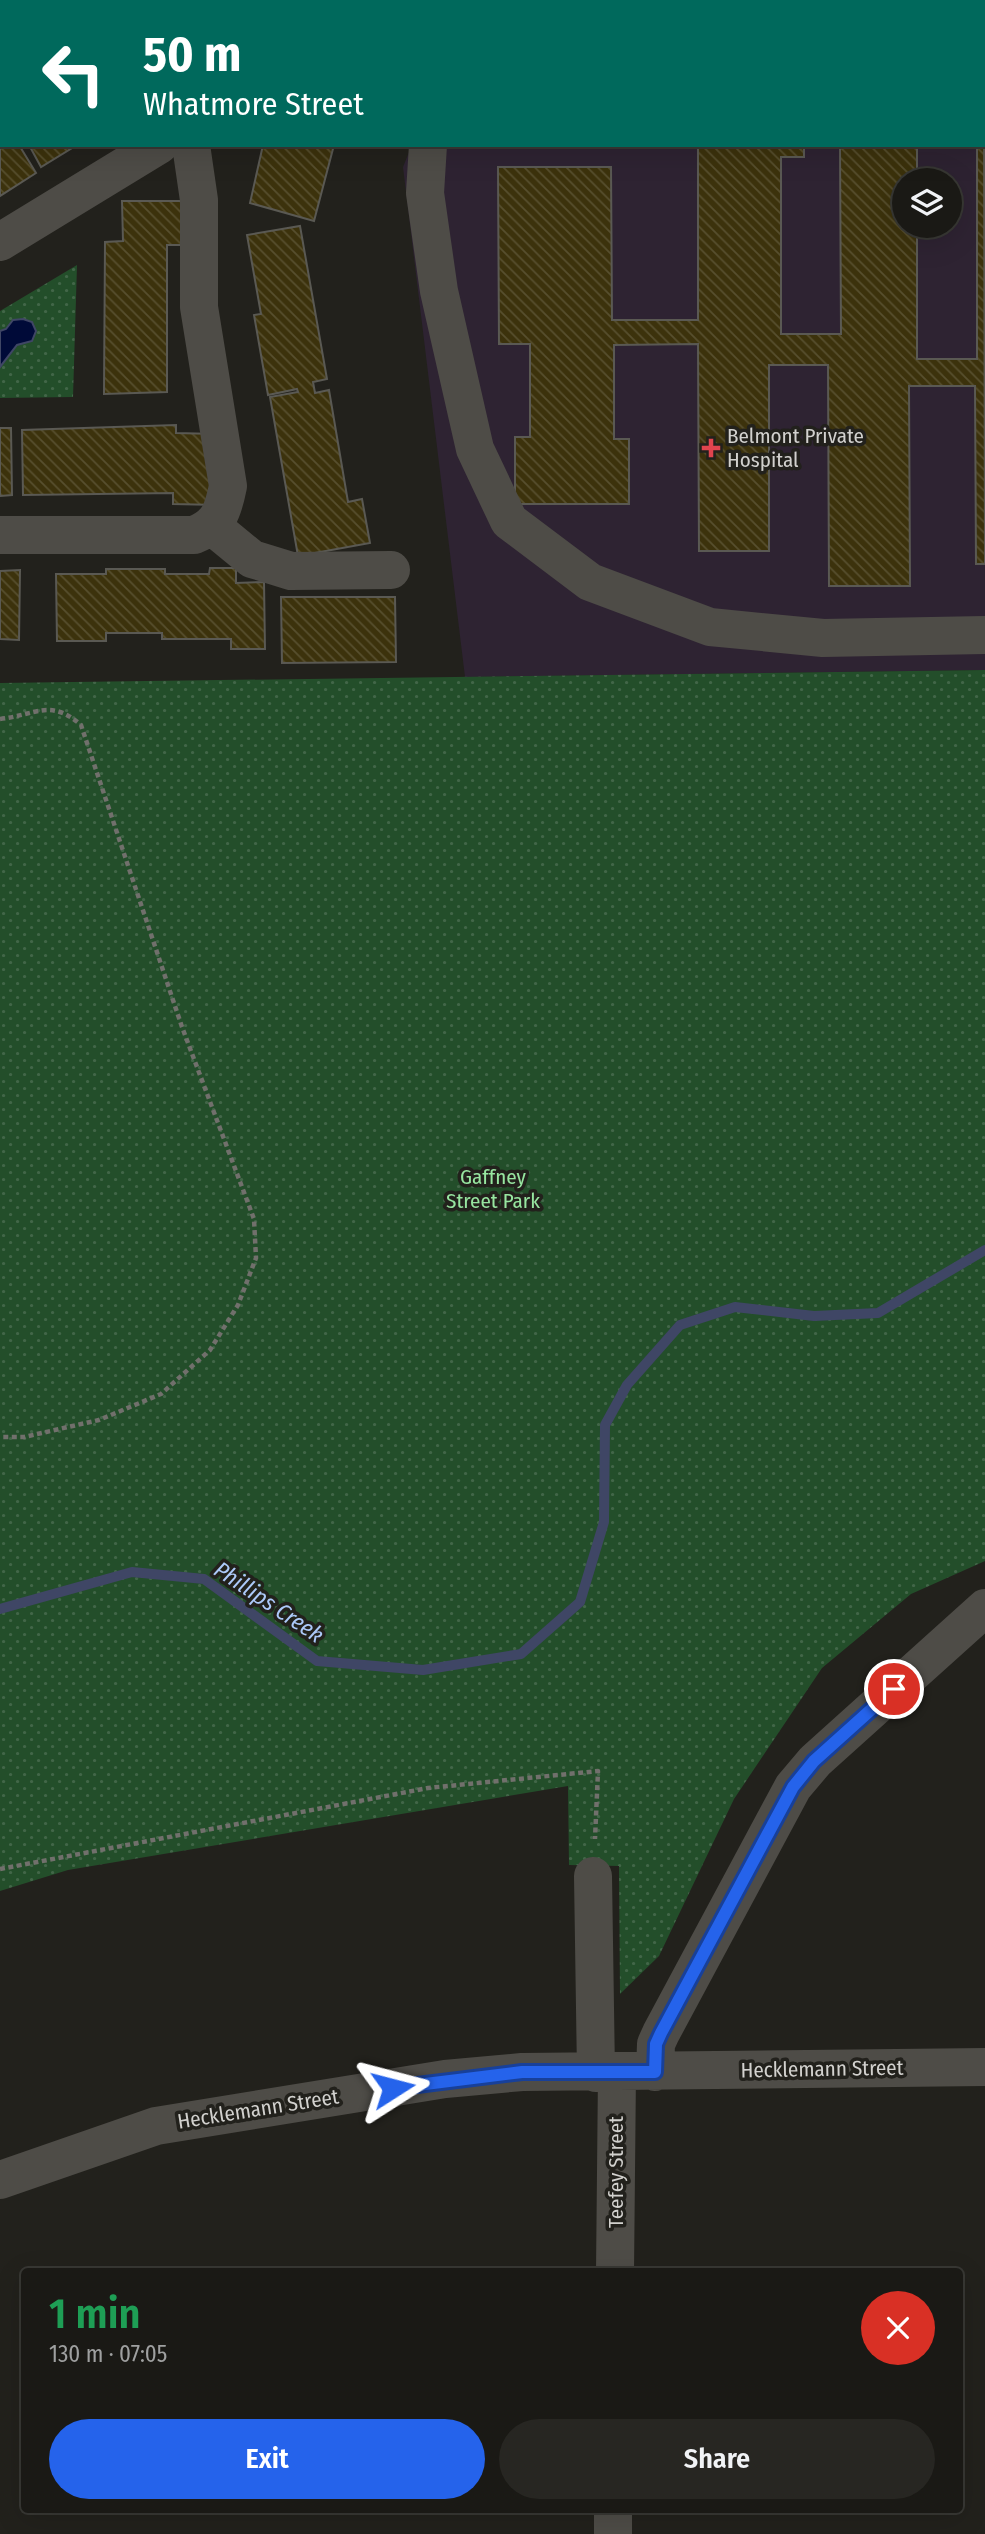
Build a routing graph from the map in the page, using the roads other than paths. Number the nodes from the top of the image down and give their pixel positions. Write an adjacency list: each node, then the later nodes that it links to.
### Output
1 (156, 147): 4 (street)
2 (191, 147): 5 (street)
3 (428, 147): 8 (street)
4 (0, 242)
5 (213, 527): 6 (street); 7 (street)
6 (0, 534)
7 (391, 570)
8 (985, 635)
9 (985, 1608): 12 (street)
10 (593, 1876): 13 (street, Teefey Street)
11 (985, 2067): 12 (street, Hecklemann Street)
12 (655, 2072): 13 (street, Hecklemann Street)
13 (606, 2073): 14 (street, Hecklemann Street); 15 (street, Teefey Street)
14 (0, 2180)
15 (615, 2268)
16 (613, 2513): 17 (street)
17 (613, 2534)

